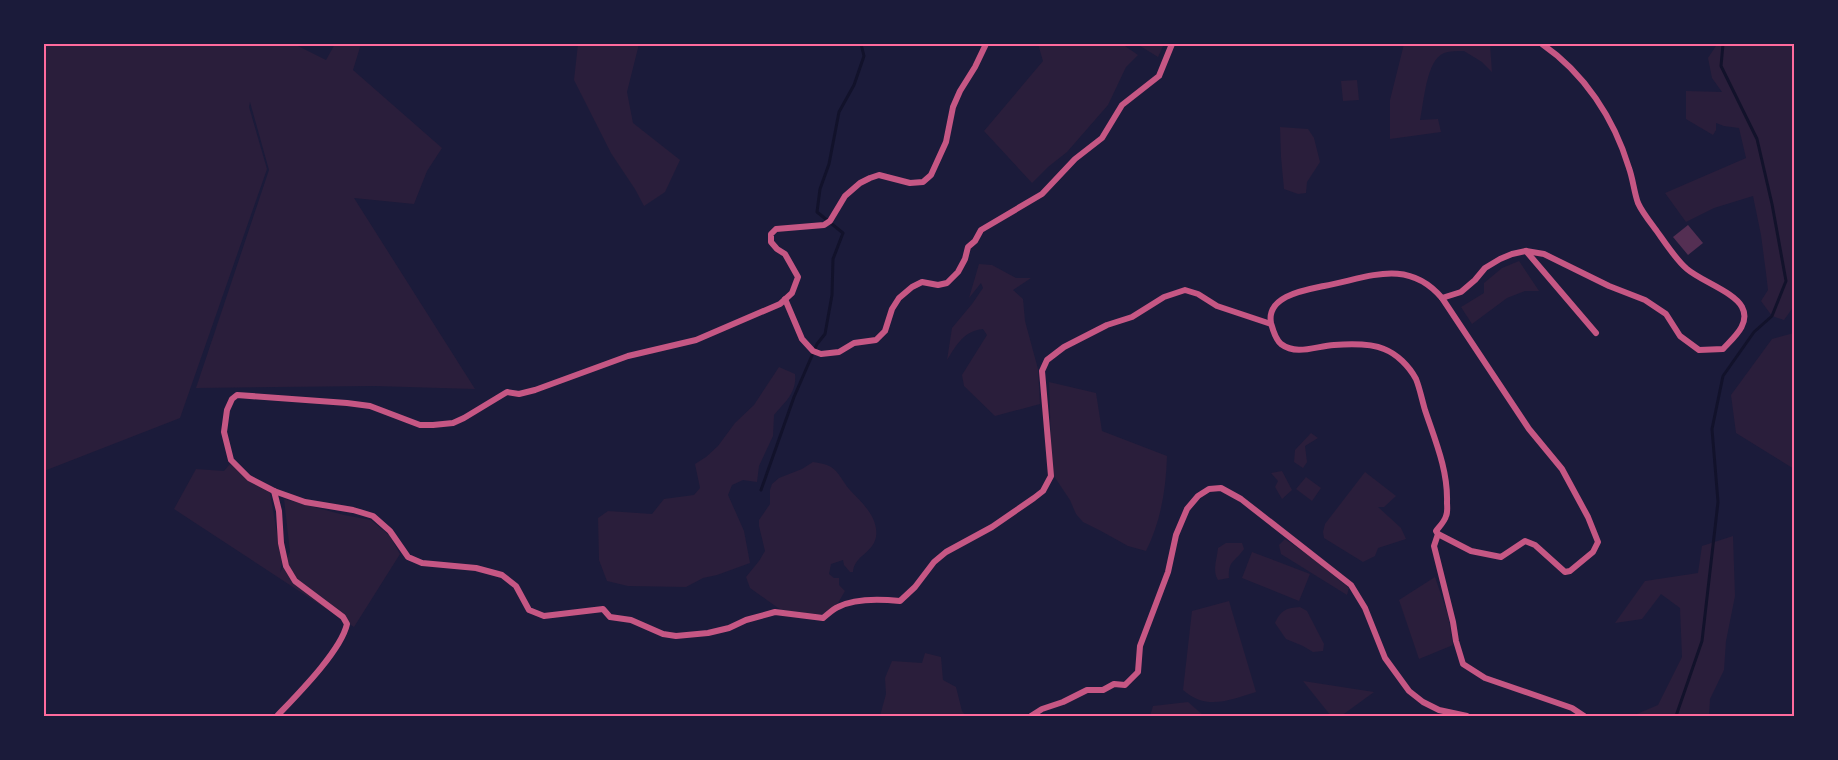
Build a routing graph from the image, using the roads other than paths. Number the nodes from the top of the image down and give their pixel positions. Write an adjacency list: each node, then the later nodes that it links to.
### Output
1 (986, 44): 6 (street)
2 (1172, 44): 6 (street)
3 (1542, 44): 4 (street)
4 (1526, 251): 5 (street); 8 (street)
5 (1442, 298): 7 (street); 10 (street)
6 (785, 299): 9 (street)
7 (1271, 324): 9 (street); 10 (street)
8 (1596, 333)
9 (274, 491): 11 (street)
10 (1438, 534): 14 (street)
11 (277, 717)
12 (1031, 717): 13 (street)
13 (1467, 717)
14 (1584, 717)

